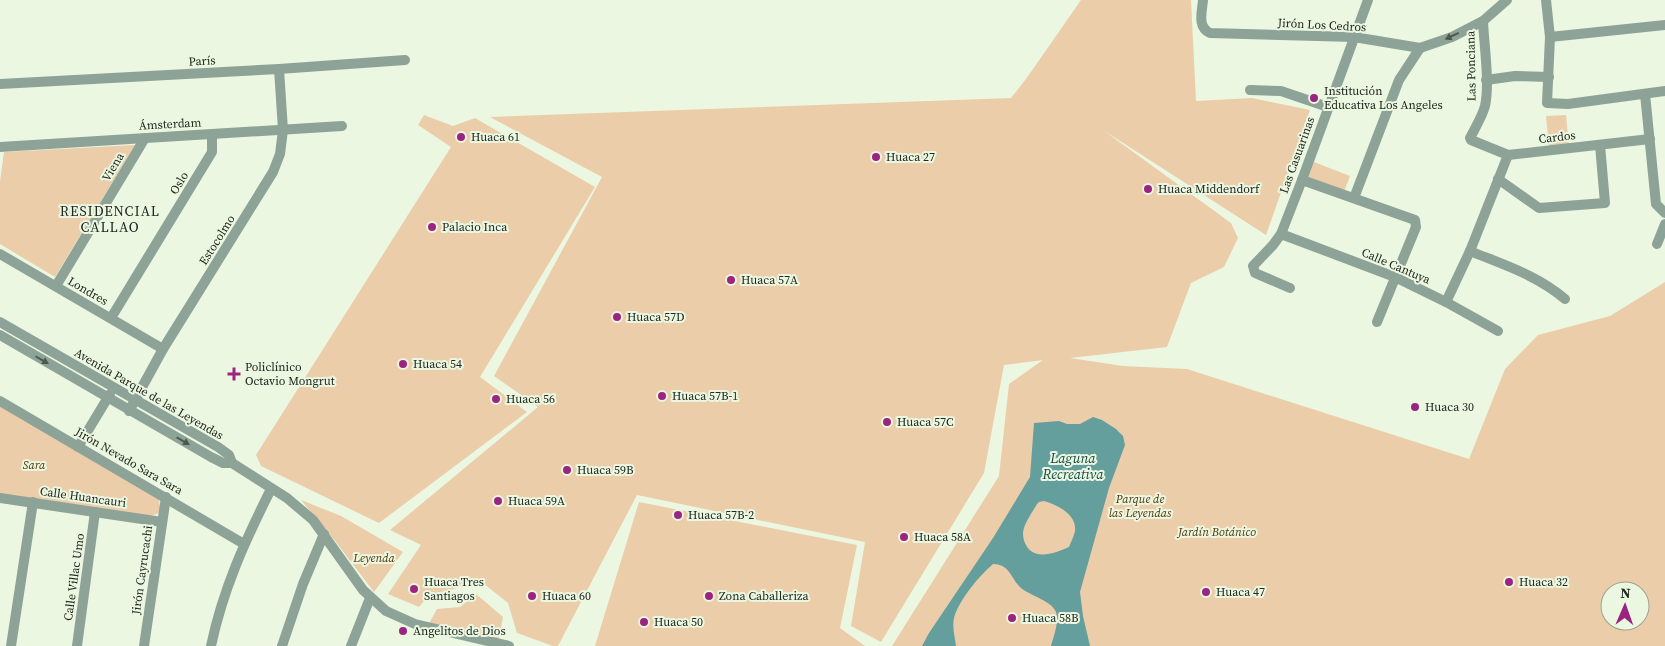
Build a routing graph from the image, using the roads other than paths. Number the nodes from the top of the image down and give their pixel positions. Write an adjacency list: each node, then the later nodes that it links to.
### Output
1 (1203, 0): 7 (street, Jirón Los Cedros)
2 (1368, 0): 7 (street, Las Casuarinas)
3 (1546, 0): 8 (street)
4 (1503, 1): 5 (street, Jirón Los Cedros)
5 (1483, 20): 9 (street, Jirón Los Cedros, one-way to 9); 13 (street, Las Ponciana)
6 (1665, 25): 8 (street)
7 (1354, 37): 9 (street, Jirón Los Cedros); 18 (street, Las Casuarinas)
8 (1550, 37): 12 (street)
9 (1420, 48): 30 (street)
10 (405, 60): 11 (street, París)
11 (279, 69): 14 (street, París); 20 (street, Estocolmo)
12 (1549, 77): 13 (street); 17 (street)
13 (1486, 80): 23 (street, Las Ponciana)
14 (0, 84)
15 (1250, 90): 18 (street)
16 (1665, 91): 17 (street)
17 (1645, 94): 24 (street)
18 (1328, 107): 29 (street, Las Casuarinas)
19 (342, 126): 20 (street, Ámsterdam)
20 (283, 130): 21 (street, Ámsterdam); 47 (street, Estocolmo)
21 (212, 135): 22 (street, Ámsterdam); 42 (street, Oslo)
22 (144, 138): 26 (street, Ámsterdam); 38 (street, Viena)
23 (1470, 138): 27 (street, Cardos)
24 (1650, 139): 25 (street, Cardos); 31 (street)
25 (1600, 145): 27 (street, Cardos); 28 (street)
26 (0, 147)
27 (1508, 155): 28 (street)
28 (1498, 179): 35 (street)
29 (1302, 180): 30 (street); 33 (street, Las Casuarinas)
30 (1354, 198): 37 (street)
31 (1665, 213)
32 (1665, 224): 34 (street)
33 (1281, 234): 37 (street, Calle Cantuya); 39 (street, Las Casuarinas)
34 (1657, 244)
35 (1470, 251): 40 (street); 41 (street)
36 (0, 254): 38 (street, Londres)
37 (1395, 277): 41 (street, Calle Cantuya); 44 (street)
38 (56, 286): 42 (street, Londres)
39 (1290, 288)
40 (1565, 299)
41 (1446, 302): 45 (street, Calle Cantuya)
42 (111, 318): 47 (street, Londres)
43 (0, 322): 48 (street, Avenida Parque de las Leyendas)
44 (1377, 322)
45 (1498, 331)
46 (0, 335): 49 (street, Avenida Parque de las Leyendas, one-way to 49)
47 (163, 349): 50 (street, Estocolmo)
48 (114, 388): 49 (street); 50 (street, Avenida Parque de las Leyendas)
49 (108, 398): 52 (street, Avenida Parque de las Leyendas); 53 (street)
50 (135, 399): 52 (street, Estocolmo); 54 (street, Avenida Parque de las Leyendas)
51 (0, 401): 53 (street, Jirón Nevado Sara Sara)
52 (129, 411): 54 (street, Avenida Parque de las Leyendas, one-way to 54)
53 (78, 447): 56 (street, Jirón Nevado Sara Sara)
54 (232, 463): 55 (street)
55 (271, 489): 61 (street); 62 (street)
56 (166, 497): 60 (street, Jirón Cayrucachi); 62 (street, Jirón Nevado Sara Sara)
57 (0, 498): 58 (street, Calle Huancauri)
58 (33, 502): 59 (street, Calle Huancauri); 64 (street)
59 (96, 512): 60 (street, Calle Huancauri); 65 (street, Calle Villac Umo)
60 (162, 522): 66 (street, Jirón Cayrucachi)
61 (324, 534): 63 (street); 68 (street)
62 (244, 544): 67 (street)
63 (370, 598): 69 (street); 70 (street)
64 (11, 646)
65 (77, 646)
66 (144, 646)
67 (213, 646)
68 (282, 646)
69 (351, 646)
70 (509, 646)

